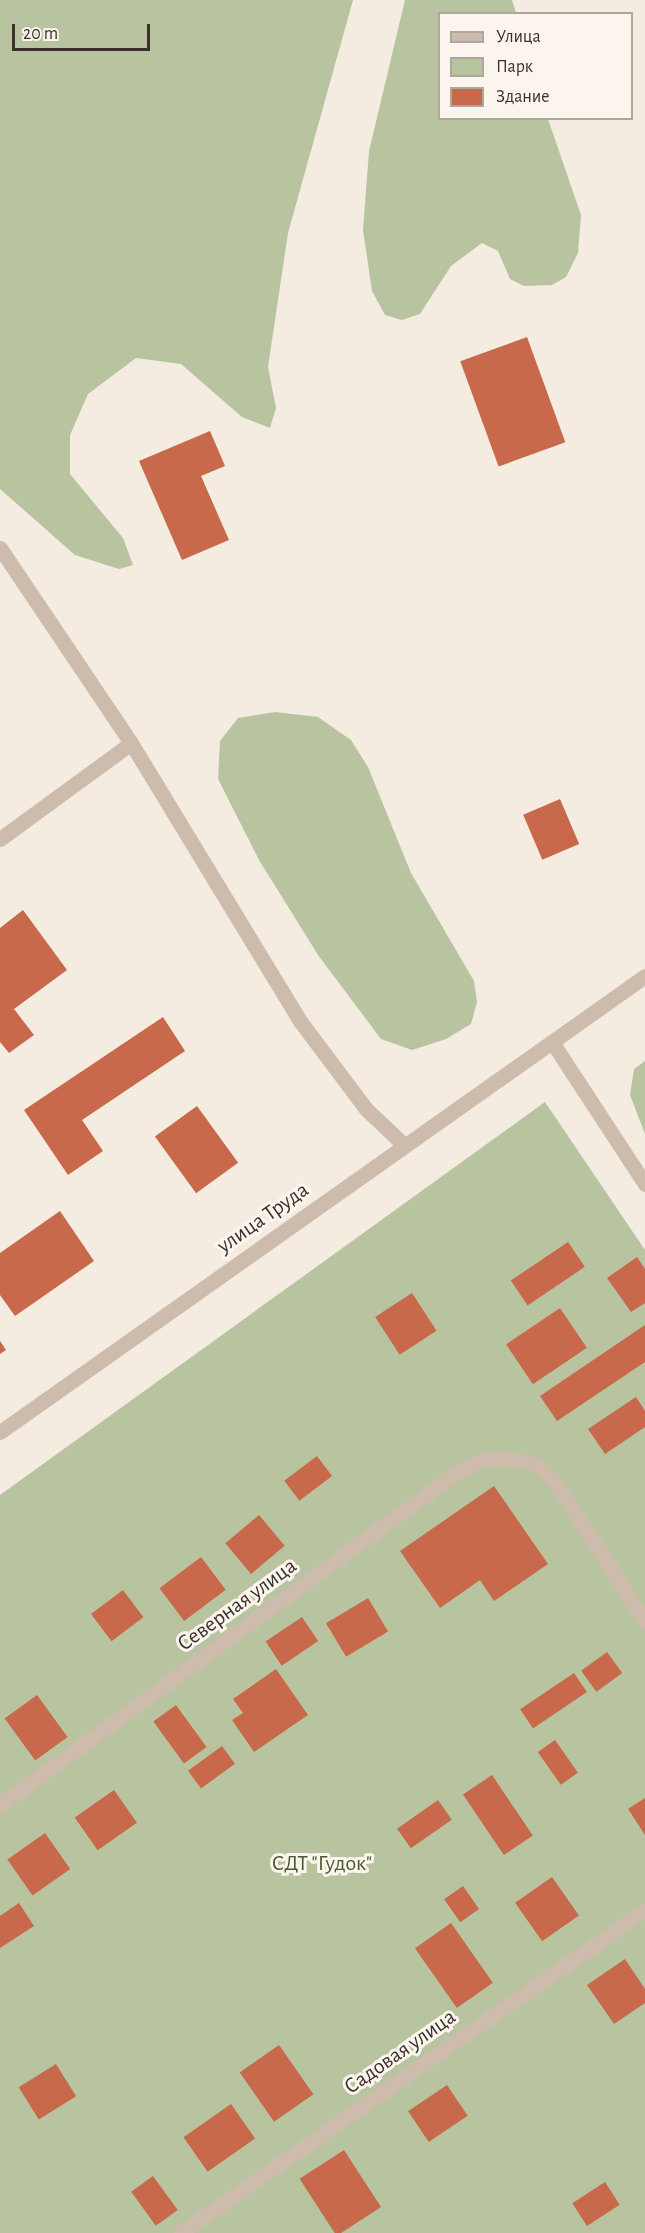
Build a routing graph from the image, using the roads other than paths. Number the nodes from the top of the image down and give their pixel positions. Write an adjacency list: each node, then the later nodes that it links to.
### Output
1 (0, 548): 2 (street)
2 (132, 743): 3 (street); 6 (street)
3 (0, 839)
4 (645, 976): 5 (street, улица Труда)
5 (552, 1042): 6 (street, улица Труда); 7 (street)
6 (404, 1145): 8 (street, улица Труда)
7 (645, 1184)
8 (0, 1432)
9 (645, 1621): 10 (street, Северная улица)
10 (0, 1805)
11 (645, 1910): 12 (street, Садовая улица)
12 (180, 2233)

